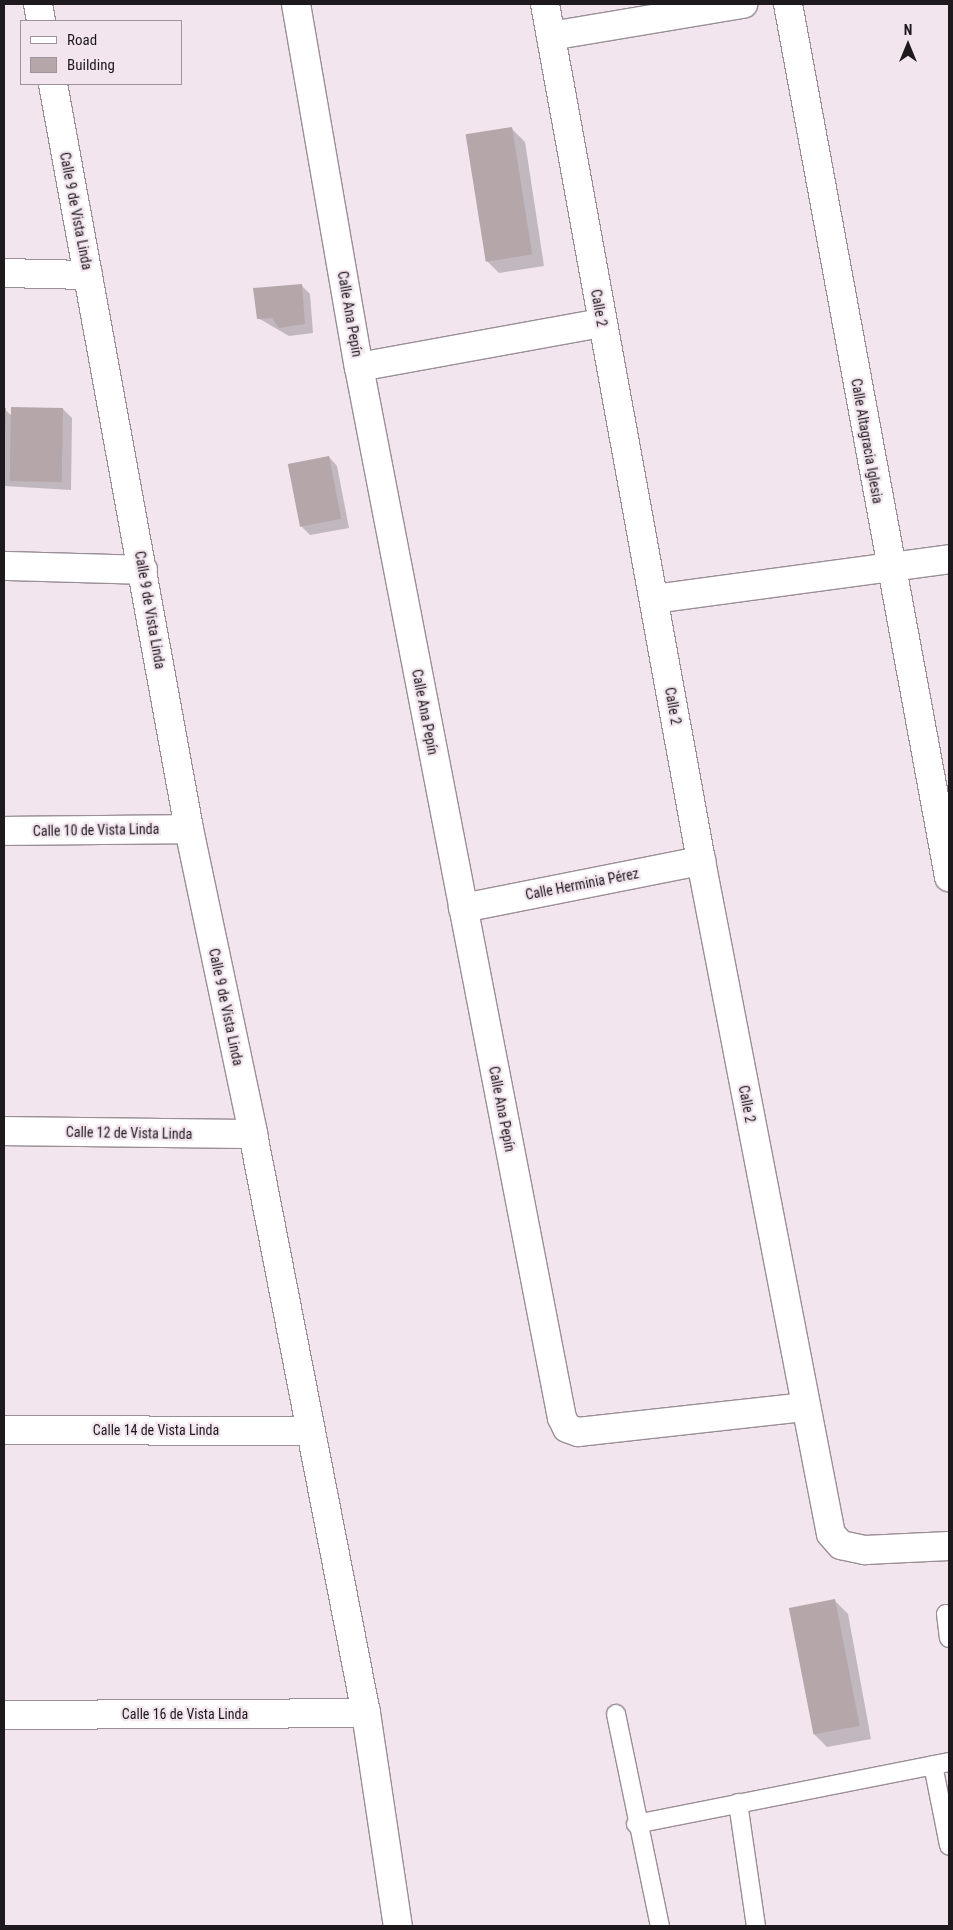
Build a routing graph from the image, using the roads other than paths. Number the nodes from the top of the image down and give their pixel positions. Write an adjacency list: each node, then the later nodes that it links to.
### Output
1 (38, 4): 6 (street)
2 (296, 4): 12 (street, Calle Ana Pepín)
3 (545, 4): 7 (street, Calle 2)
4 (744, 4): 7 (street)
5 (788, 4): 15 (street, Calle Altagracia Iglesia)
6 (41, 20)
7 (551, 36): 11 (street, Calle 2)
8 (53, 85): 10 (street, Calle 9 de Vista Linda)
9 (4, 273): 10 (street)
10 (88, 276): 16 (street, Calle 9 de Vista Linda)
11 (602, 323): 12 (street); 17 (street, Calle 2)
12 (359, 367): 22 (street, Calle Ana Pepín)
13 (949, 559): 15 (street)
14 (4, 566): 16 (street)
15 (890, 566): 17 (street); 21 (street, Calle Altagracia Iglesia)
16 (143, 570): 18 (street, Calle 9 de Vista Linda)
17 (654, 599): 20 (street, Calle 2)
18 (188, 829): 19 (street, Calle 10 de Vista Linda); 24 (street, Calle 9 de Vista Linda)
19 (4, 831)
20 (701, 861): 22 (street, Calle Herminia Pérez); 25 (street, Calle 2)
21 (949, 877)
22 (463, 908): 25 (street, Calle Ana Pepín)
23 (4, 1132): 24 (street, Calle 12 de Vista Linda)
24 (254, 1134): 27 (street, Calle 9 de Vista Linda)
25 (804, 1407): 28 (street, Calle 2)
26 (4, 1430): 27 (street, Calle 14 de Vista Linda)
27 (308, 1431): 31 (street, Calle 9 de Vista Linda)
28 (949, 1546)
29 (946, 1614): 30 (lane)
30 (949, 1638)
31 (366, 1714): 33 (street, Calle 16 de Vista Linda); 38 (street, Calle 9 de Vista Linda)
32 (616, 1714): 36 (lane)
33 (4, 1715)
34 (941, 1764): 35 (lane); 37 (lane)
35 (738, 1803): 36 (lane); 40 (lane)
36 (636, 1824): 39 (lane)
37 (949, 1845)
38 (398, 1926)
39 (660, 1926)
40 (756, 1926)

